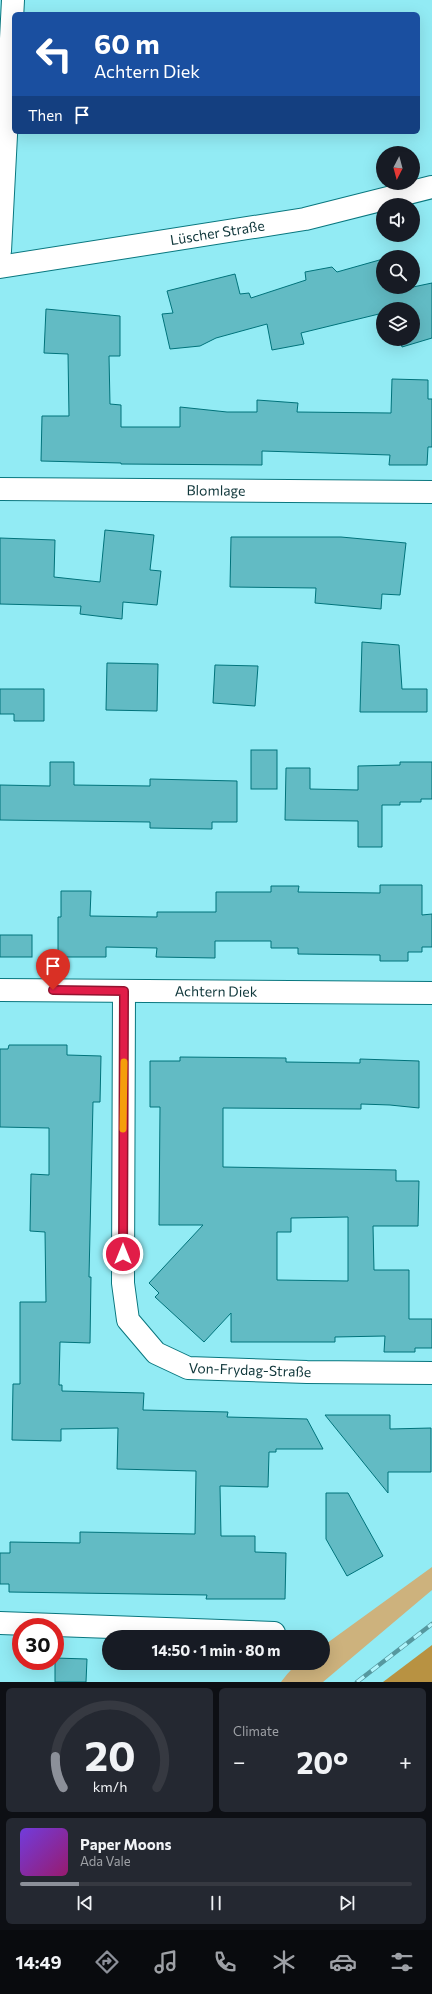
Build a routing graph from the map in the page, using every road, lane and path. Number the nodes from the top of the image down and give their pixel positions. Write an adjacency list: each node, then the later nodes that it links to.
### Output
1 (13, 0): 2 (street)
2 (12, 12)
3 (12, 19): 5 (street)
4 (432, 187): 6 (street, Lüscher Straße)
5 (0, 251)
6 (0, 267)
7 (0, 489): 8 (street, Blomlage)
8 (432, 492)
9 (0, 990): 10 (street, Achtern Diek)
10 (124, 991): 11 (street, Achtern Diek); 12 (street, Von-Frydag-Straße)
11 (432, 993)
12 (432, 1373)
13 (0, 1623): 14 (street)
14 (192, 1630)

